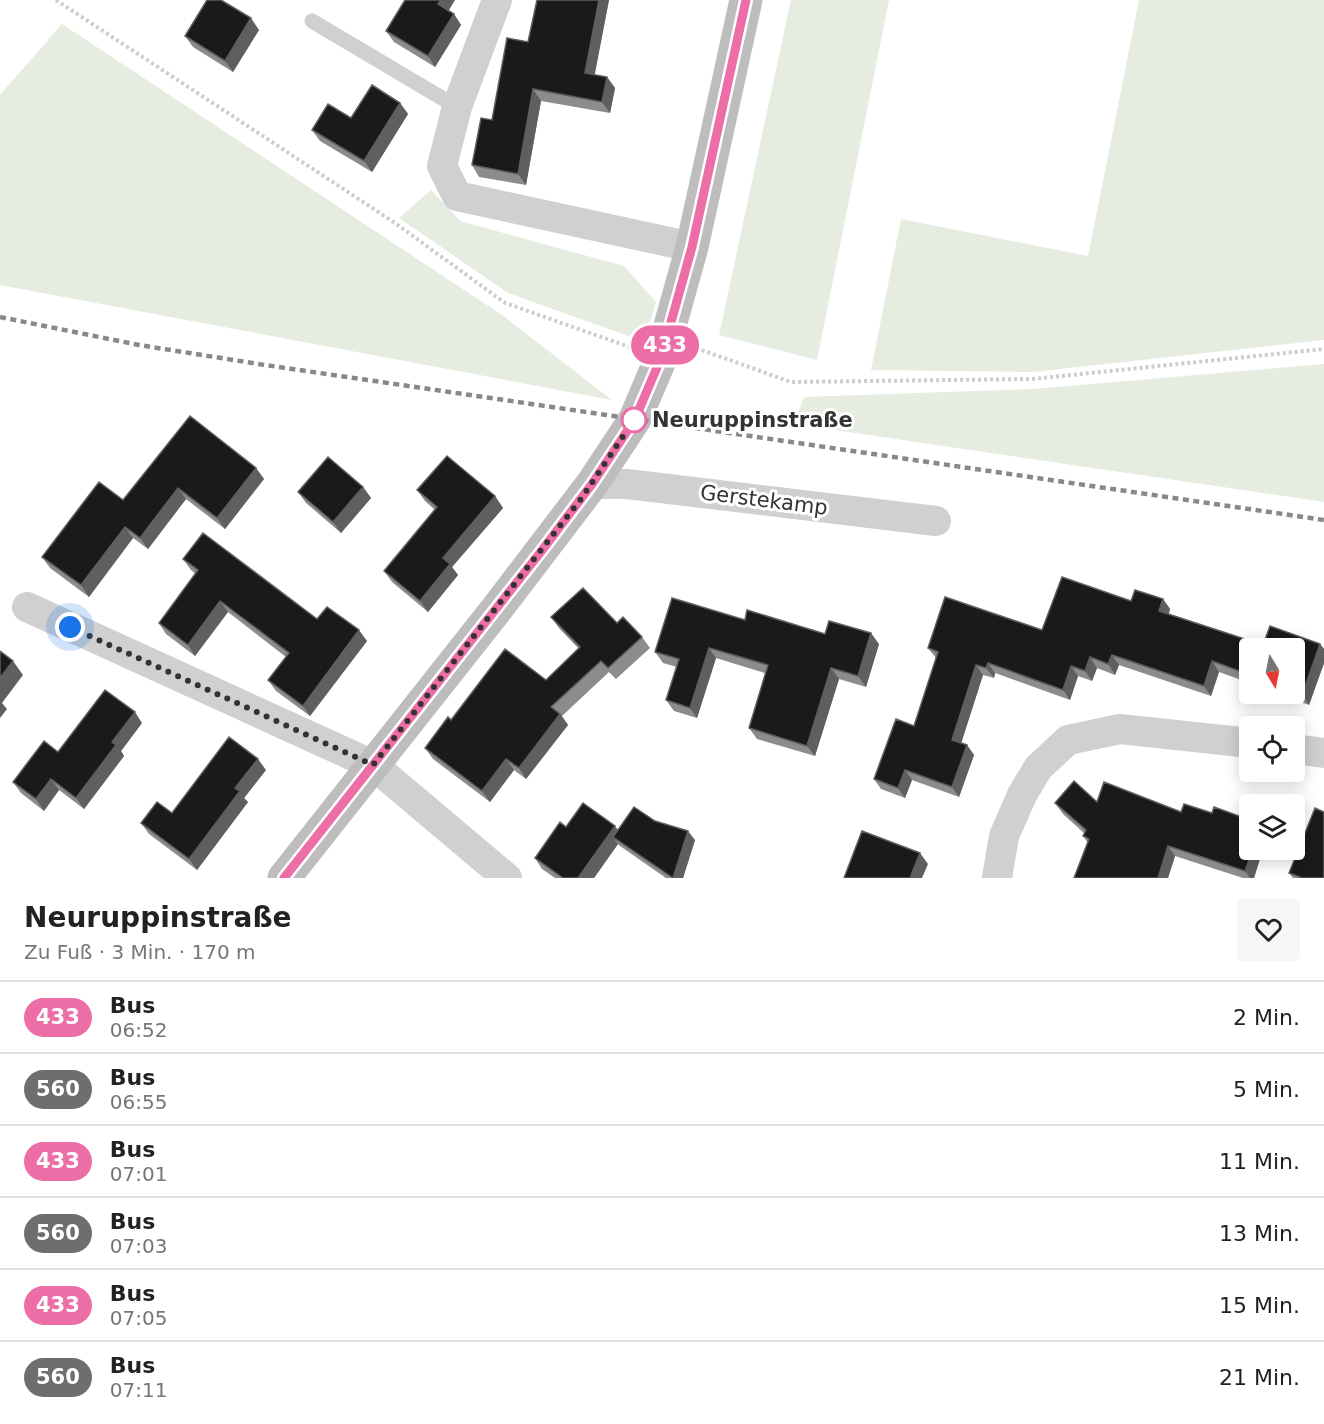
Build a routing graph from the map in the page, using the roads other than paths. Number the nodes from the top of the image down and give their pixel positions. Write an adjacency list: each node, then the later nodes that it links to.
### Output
1 (497, 0): 4 (street)
2 (746, 0): 5 (main road)
3 (312, 21): 4 (lane)
4 (457, 107): 5 (street)
5 (692, 247): 6 (main road)
6 (592, 484): 7 (street, Gerstekamp); 12 (main road)
7 (936, 521)
8 (27, 607): 12 (street)
9 (1239, 742): 15 (street)
10 (1305, 750): 11 (street)
11 (1324, 753)
12 (373, 765): 13 (main road); 14 (street)
13 (284, 878)
14 (507, 878)
15 (997, 878)

